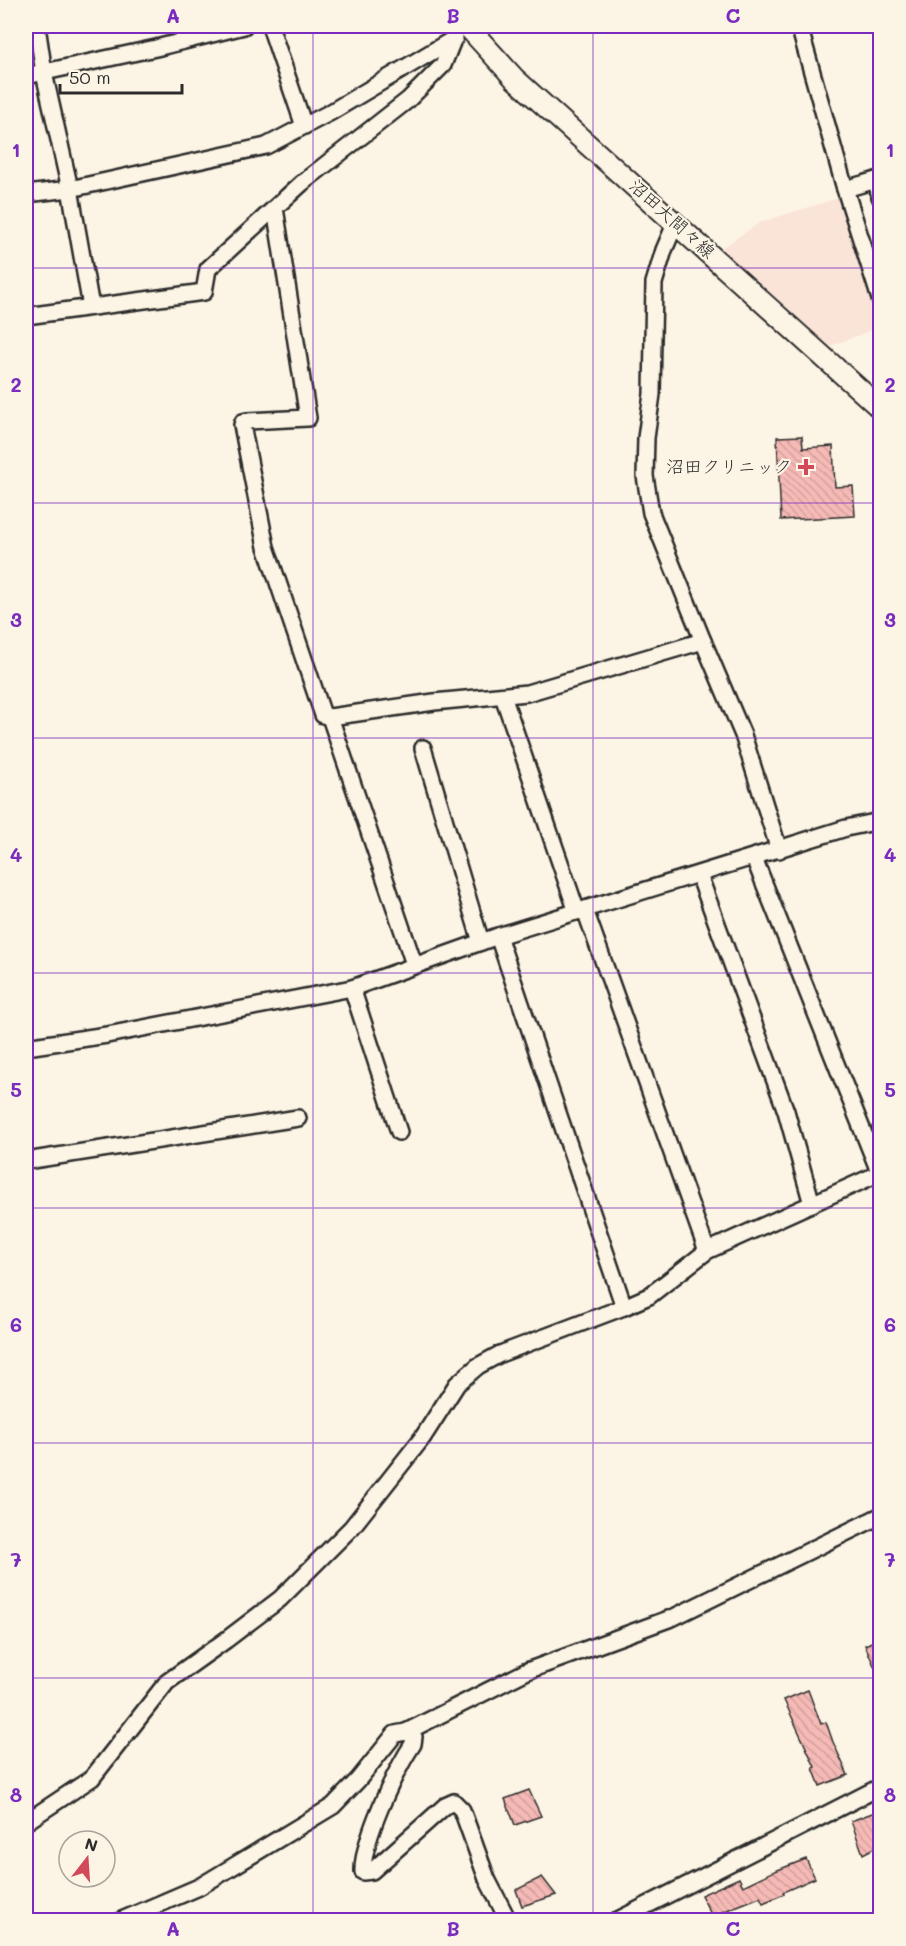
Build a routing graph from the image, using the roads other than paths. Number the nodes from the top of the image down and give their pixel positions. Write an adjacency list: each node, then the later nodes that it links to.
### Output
1 (37, 26): 7 (street)
2 (244, 26): 7 (street)
3 (270, 26): 9 (street)
4 (468, 26): 6 (street); 16 (main road, 沼田大間々線)
5 (799, 26): 12 (street)
6 (453, 40): 9 (street); 15 (street)
7 (44, 73): 8 (street); 11 (street)
8 (26, 76)
9 (304, 126): 11 (street)
10 (878, 180): 12 (street); 14 (street)
11 (70, 189): 13 (street); 18 (street)
12 (845, 189): 17 (street)
13 (26, 194)
14 (880, 197)
15 (275, 208): 18 (street); 23 (street)
16 (676, 222): 20 (main road, 沼田大間々線); 21 (street)
17 (880, 299)
18 (91, 307): 19 (street)
19 (26, 316)
20 (880, 408)
21 (703, 641): 22 (street); 26 (street)
22 (503, 696): 23 (street); 29 (street)
23 (330, 717): 32 (street)
24 (423, 748): 31 (street)
25 (880, 821): 26 (street)
26 (780, 850): 27 (street)
27 (754, 858): 28 (street); 38 (street)
28 (699, 875): 29 (street); 39 (street)
29 (581, 911): 30 (street); 40 (street)
30 (498, 936): 31 (street); 41 (street)
31 (481, 942): 32 (street)
32 (414, 964): 33 (street)
33 (352, 988): 34 (street); 36 (street)
34 (26, 1047)
35 (298, 1118): 37 (street)
36 (399, 1132)
37 (26, 1161)
38 (880, 1174): 39 (street)
39 (812, 1204): 40 (street)
40 (707, 1251): 41 (street)
41 (624, 1307): 45 (street)
42 (880, 1516): 43 (street)
43 (406, 1732): 46 (street); 47 (street)
44 (880, 1787): 48 (street)
45 (26, 1822)
46 (122, 1920)
47 (508, 1920)
48 (618, 1920)

